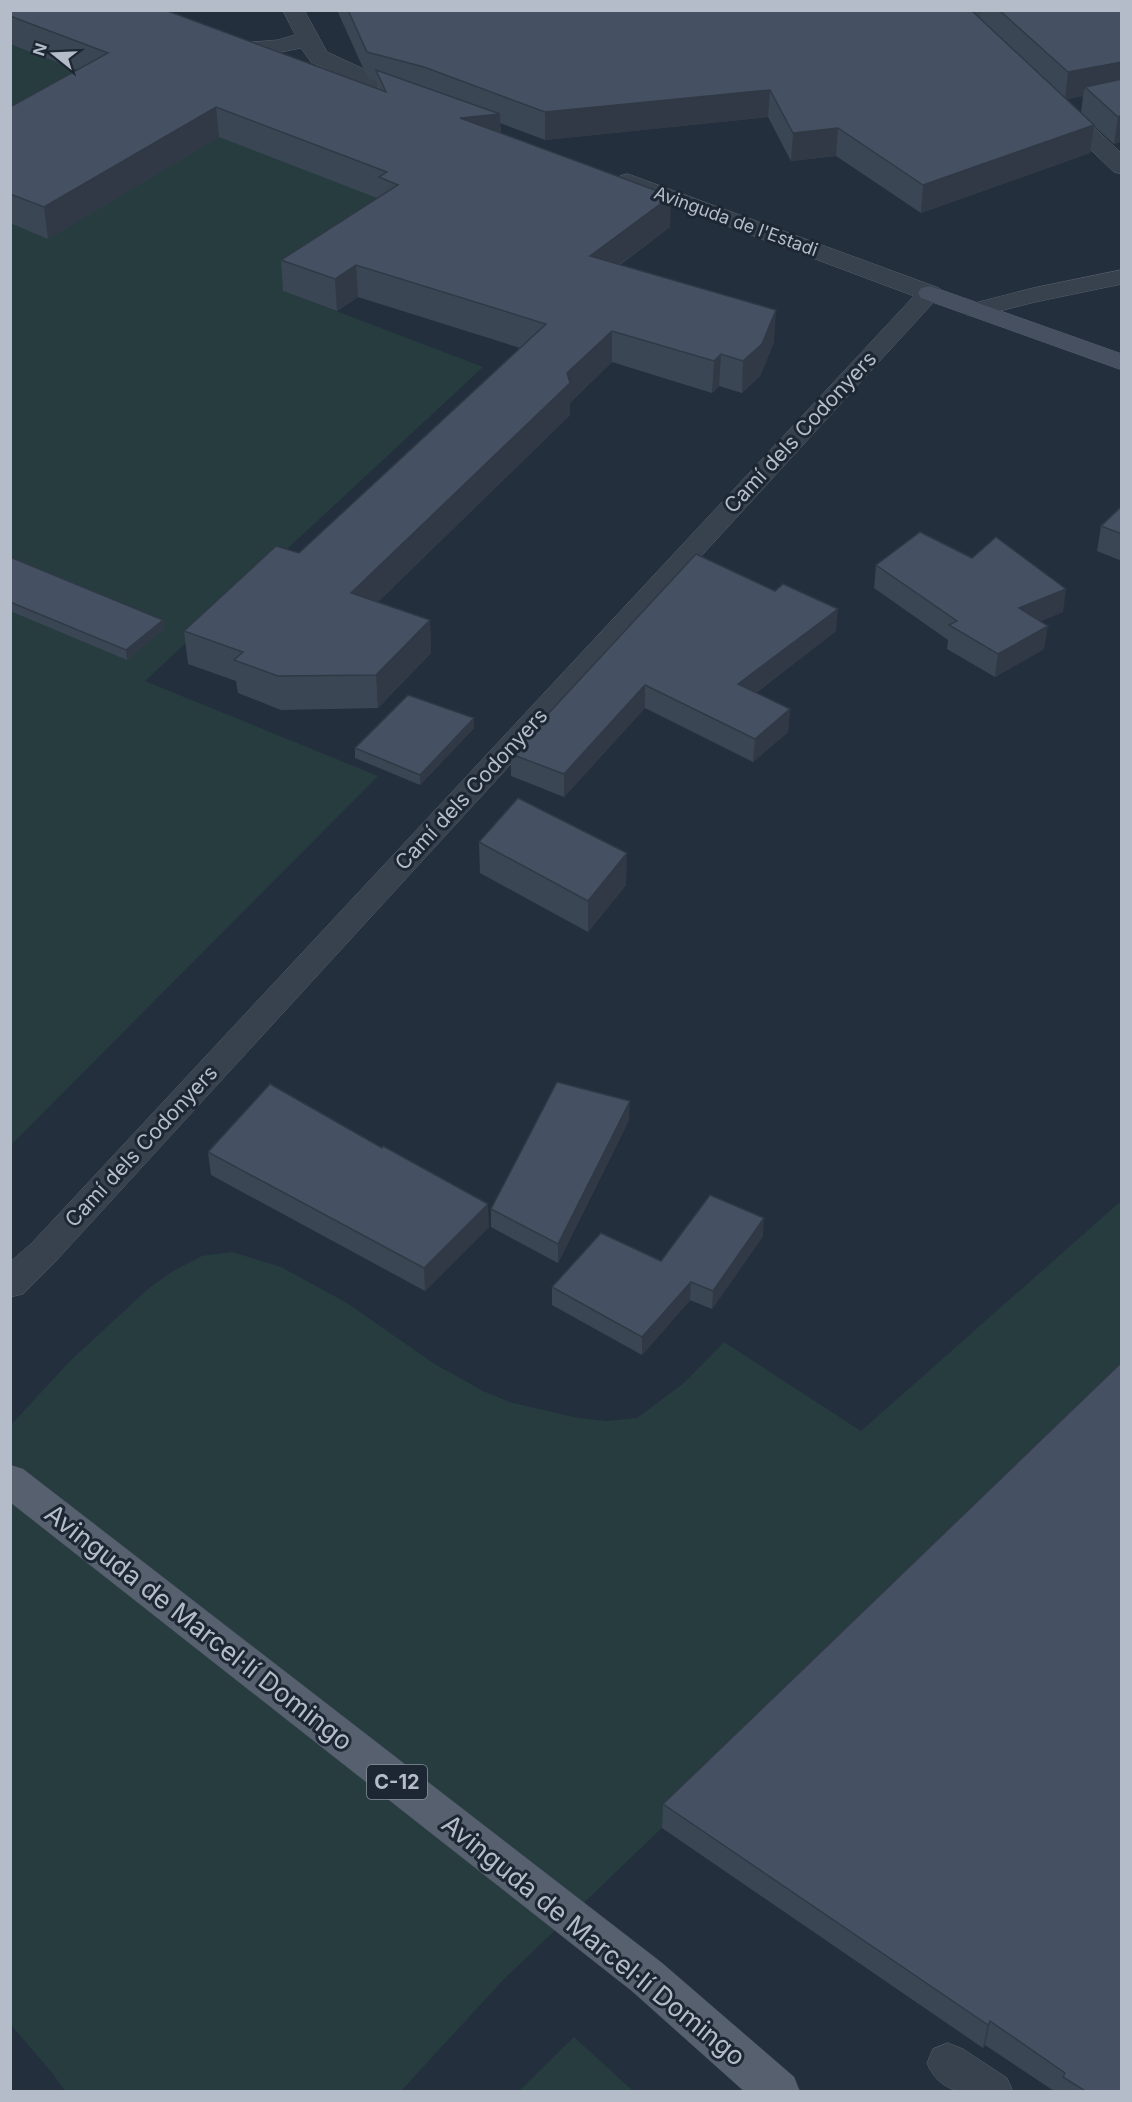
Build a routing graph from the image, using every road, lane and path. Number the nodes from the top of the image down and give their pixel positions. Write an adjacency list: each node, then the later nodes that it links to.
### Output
1 (293, 10): 4 (street)
2 (994, 10): 3 (street)
3 (962, 20)
4 (307, 38): 5 (street); 5 (street)
5 (416, 102): 7 (street)
6 (1091, 103): 8 (street)
7 (438, 111)
8 (1116, 155)
9 (603, 172): 11 (street, Avinguda de l'Estadi)
10 (1122, 277): 12 (street)
11 (930, 293): 12 (street, Avinguda de l'Estadi); 14 (street, Camí dels Codonyers)
12 (976, 310): 13 (street, Avinguda de l'Estadi)
13 (1122, 363)
14 (10, 1284)
15 (10, 1480): 17 (main road, Avinguda de Marcel·lí Domingo / C-12)
16 (948, 2063): 18 (lane)
17 (778, 2091)
18 (992, 2091)

